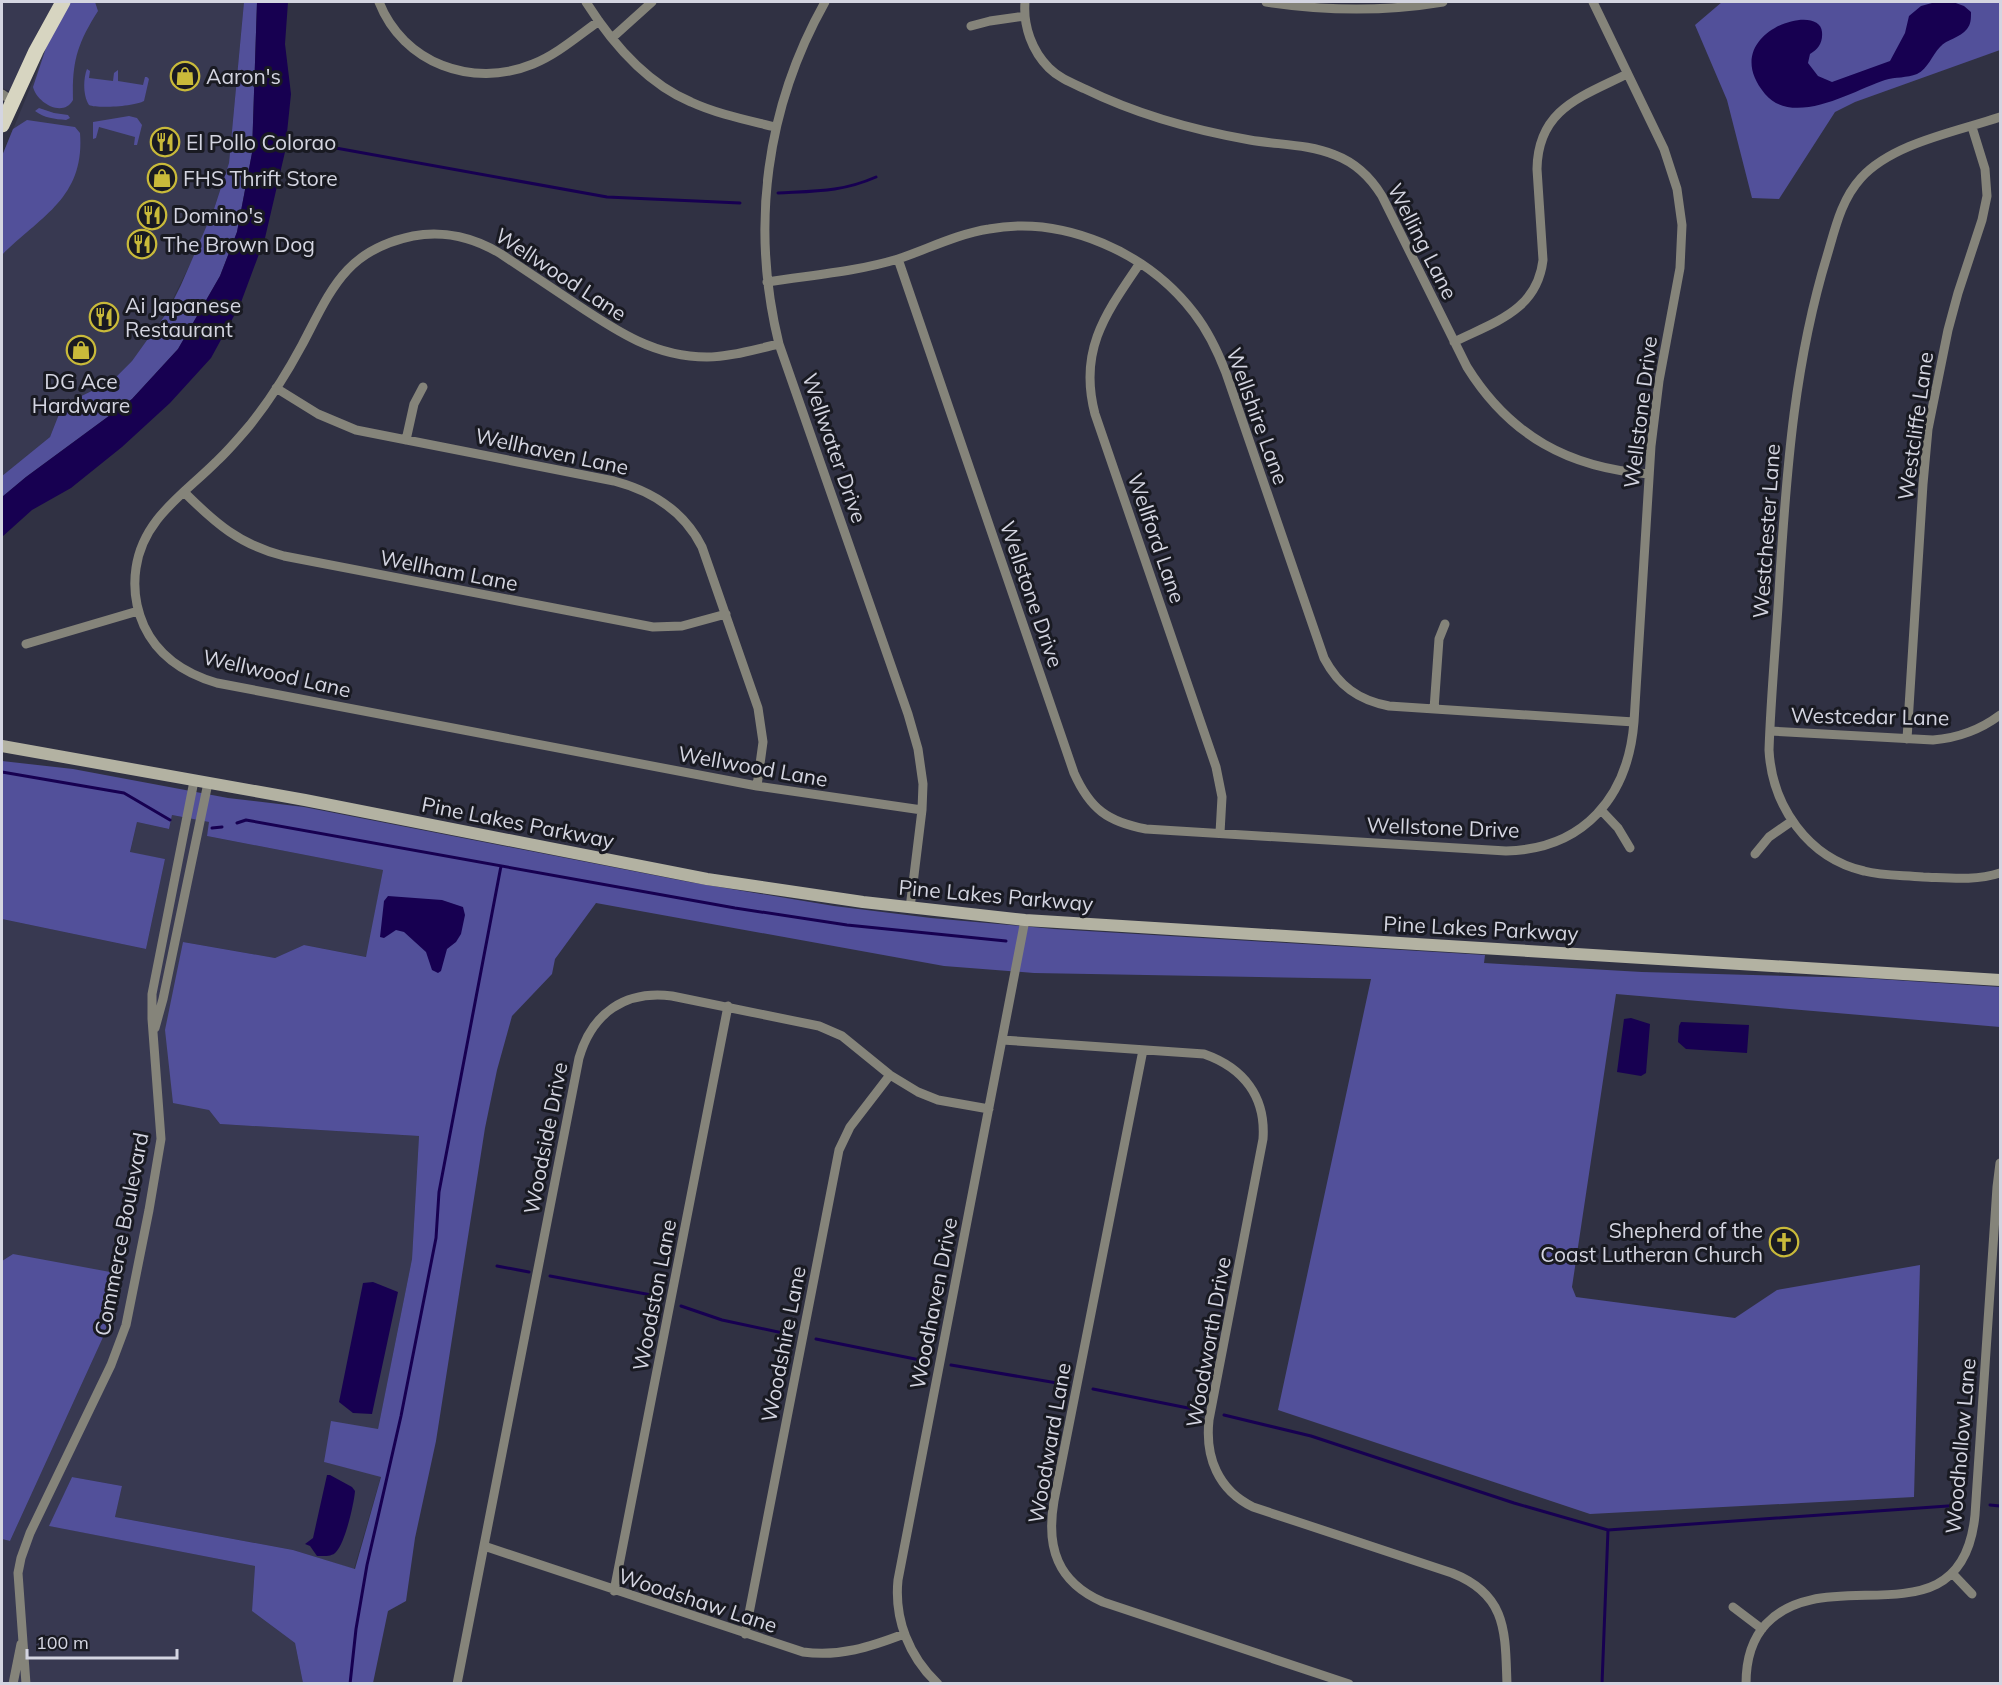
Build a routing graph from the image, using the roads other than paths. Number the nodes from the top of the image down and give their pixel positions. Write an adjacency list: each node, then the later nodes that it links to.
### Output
1 (63, 2): 15 (main road)
2 (379, 2): 11 (street)
3 (586, 2): 11 (street)
4 (652, 2): 13 (street)
5 (825, 2): 18 (street, Wellwater Drive)
6 (1025, 2): 10 (street, Welling Lane)
7 (1266, 2): 8 (street)
8 (1443, 2)
9 (1593, 2): 14 (street, Wellstone Drive)
10 (1024, 16): 12 (street); 23 (street, Welling Lane)
11 (599, 21): 13 (street)
12 (970, 26)
13 (612, 38): 18 (street)
14 (1627, 74): 23 (street); 28 (street, Wellstone Drive)
15 (7, 98): 17 (main road)
16 (2001, 117): 19 (street, Westchester Lane)
17 (2, 125)
18 (775, 127): 22 (street, Wellwater Drive)
19 (1972, 127): 37 (street, Westchester Lane); 38 (street, Westcliffe Lane)
20 (898, 259): 21 (street, Wellshire Lane); 22 (street, Wellshire Lane); 46 (street, Wellstone Drive)
21 (1140, 263): 34 (street, Wellshire Lane); 46 (street, Wellford Lane)
22 (767, 282): 24 (street, Wellwater Drive)
23 (1454, 342): 28 (street, Welling Lane)
24 (779, 344): 26 (street, Wellwood Lane); 43 (street, Wellwater Drive)
25 (423, 387): 27 (street)
26 (276, 388): 27 (street, Wellhaven Lane); 29 (street, Wellwood Lane)
27 (406, 440): 31 (street, Wellhaven Lane)
28 (1649, 474): 36 (street, Wellstone Drive)
29 (184, 492): 30 (street, Wellwood Lane); 31 (street, Wellham Lane)
30 (138, 611): 33 (street); 42 (street, Wellwood Lane)
31 (726, 614): 42 (street, Wellhaven Lane)
32 (1445, 624): 34 (street)
33 (26, 644)
34 (1434, 709): 36 (street, Wellshire Lane)
35 (2001, 715): 38 (street, Westcedar Lane)
36 (1634, 722): 44 (street, Wellstone Drive)
37 (1770, 731): 38 (street, Westcedar Lane); 45 (street, Westchester Lane)
38 (1907, 739)
39 (2, 746): 40 (street, Pine Lakes Parkway)
40 (194, 781): 41 (street, Pine Lakes Parkway); 54 (street, Commerce Boulevard)
41 (208, 783): 50 (street, Pine Lakes Parkway); 54 (street, Commerce Boulevard)
42 (757, 786): 43 (street, Wellwood Lane)
43 (922, 810): 50 (street, Wellwater Drive)
44 (1601, 810): 46 (street, Wellstone Drive); 47 (street)
45 (1792, 821): 48 (street); 49 (street, Westchester Lane)
46 (1220, 833)
47 (1629, 848)
48 (1755, 854)
49 (2001, 873)
50 (910, 908): 51 (street, Pine Lakes Parkway)
51 (1025, 920): 52 (street, Pine Lakes Parkway); 55 (street, Woodhaven Drive)
52 (2001, 980)
53 (728, 1006): 57 (street, Woodside Drive); 60 (street, Woodside Drive); 62 (street, Woodston Lane)
54 (154, 1033): 68 (street, Commerce Boulevard)
55 (1002, 1040): 56 (street, Woodworth Drive); 58 (street, Woodhaven Drive)
56 (1143, 1050): 73 (street, Woodward Lane); 74 (street, Woodworth Drive)
57 (890, 1075): 58 (street, Woodside Drive); 66 (street, Woodshire Lane)
58 (989, 1109): 67 (street, Woodhaven Drive)
59 (2001, 1163): 61 (street, Woodhollow Lane)
60 (484, 1546): 62 (street, Woodshaw Lane); 71 (street, Woodside Drive)
61 (1952, 1573): 63 (street); 65 (street, Woodhollow Lane)
62 (614, 1591): 66 (street, Woodshaw Lane)
63 (1972, 1594)
64 (1733, 1607): 65 (street)
65 (1762, 1629): 75 (street, Woodhollow Lane)
66 (745, 1634): 67 (street, Woodshaw Lane)
67 (904, 1634): 72 (street, Woodhaven Drive)
68 (22, 1636): 69 (street); 70 (street)
69 (13, 1683)
70 (26, 1683)
71 (457, 1683)
72 (938, 1683)
73 (1349, 1683)
74 (1507, 1683)
75 (1746, 1683)

